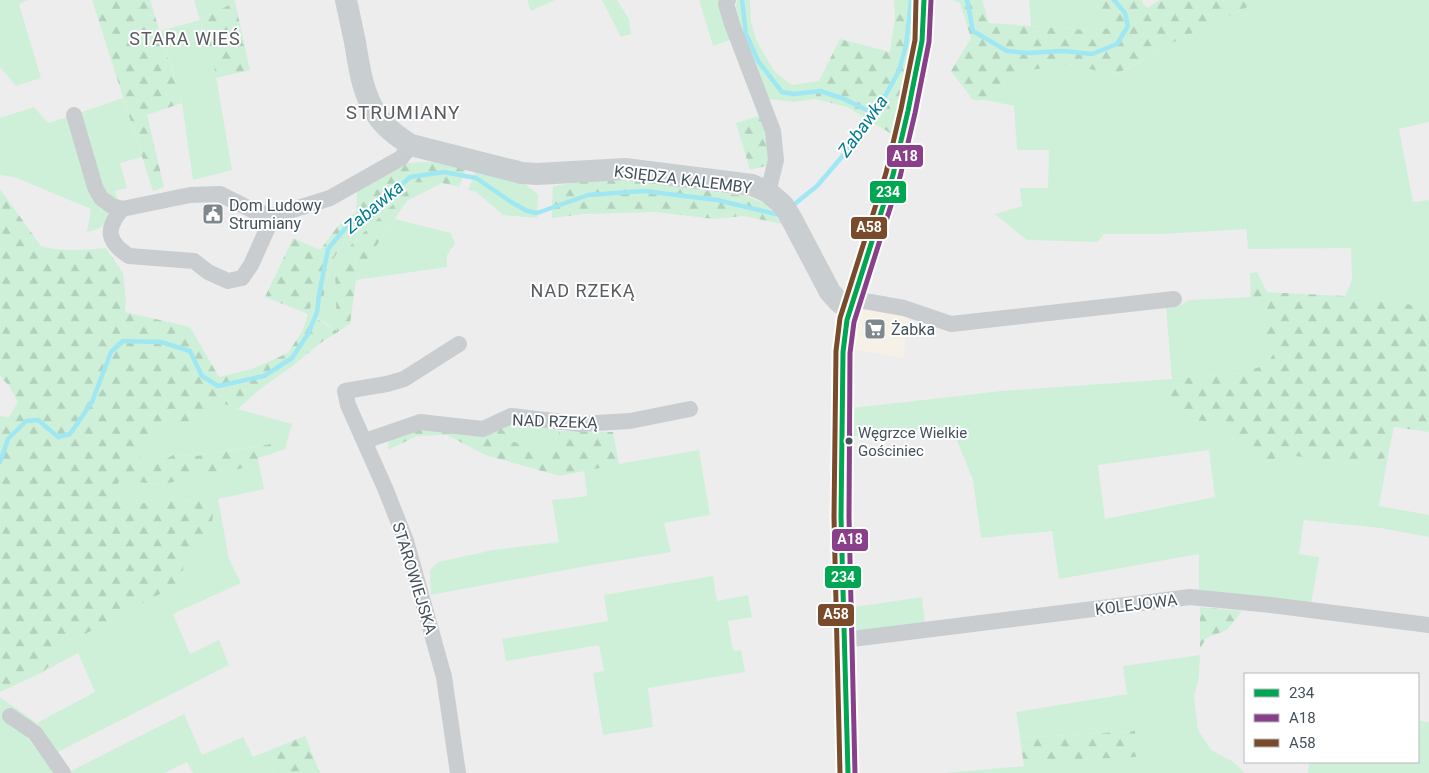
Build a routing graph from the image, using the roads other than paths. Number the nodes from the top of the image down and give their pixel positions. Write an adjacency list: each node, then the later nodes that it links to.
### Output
1 (346, 0): 5 (street, KSIĘDZA KALEMBY)
2 (728, 0): 6 (street)
3 (924, 3): 10 (street)
4 (74, 114): 7 (street)
5 (411, 145): 6 (street, KSIĘDZA KALEMBY); 8 (street)
6 (768, 192): 10 (street, KSIĘDZA KALEMBY)
7 (122, 209): 8 (street); 8 (street)
8 (273, 216)
9 (1174, 299): 10 (street)
10 (852, 304): 15 (street)
11 (459, 344): 13 (street, STAROWIEJSKA)
12 (690, 409): 13 (street, NAD RZEKĄ)
13 (365, 441): 18 (street, STAROWIEJSKA)
14 (1429, 625): 15 (street, KOLEJOWA)
15 (844, 640): 19 (street)
16 (10, 716): 17 (street)
17 (63, 773)
18 (458, 773)
19 (848, 773)

